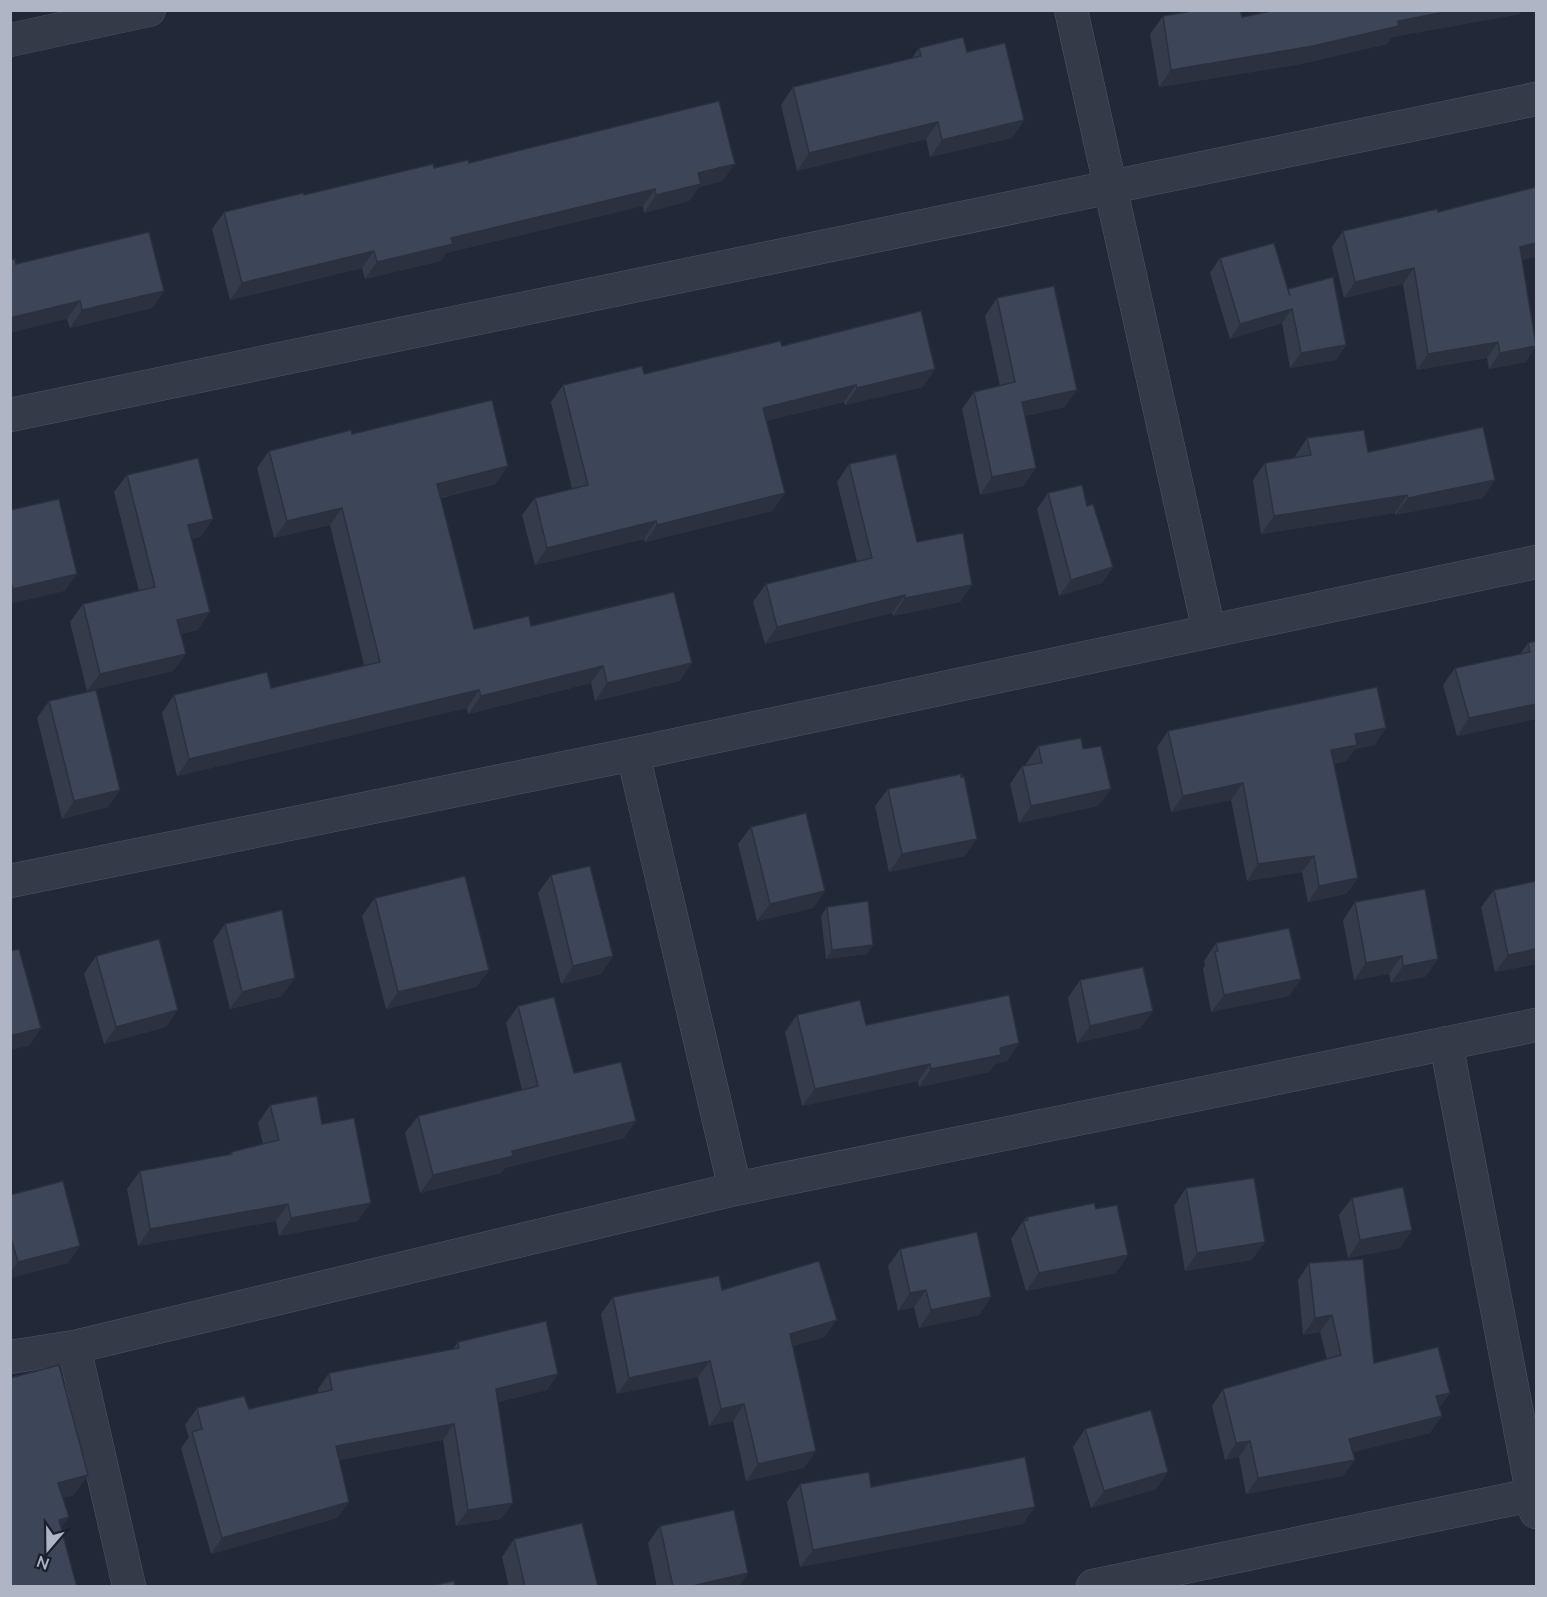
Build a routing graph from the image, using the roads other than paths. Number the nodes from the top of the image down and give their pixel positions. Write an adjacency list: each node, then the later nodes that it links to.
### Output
1 (149, 10): 3 (street)
2 (1071, 10): 5 (street)
3 (10, 40)
4 (1536, 99): 5 (street)
5 (1110, 188): 6 (street); 8 (street)
6 (10, 415)
7 (1536, 562): 8 (street)
8 (1209, 631): 9 (street)
9 (633, 754): 10 (street); 13 (street)
10 (10, 881)
11 (1536, 1024): 12 (street)
12 (1446, 1043): 13 (street); 16 (street)
13 (735, 1189): 14 (street)
14 (74, 1347): 15 (street); 17 (street)
15 (10, 1357)
16 (1535, 1500): 18 (street)
17 (129, 1587)
18 (1094, 1587)

